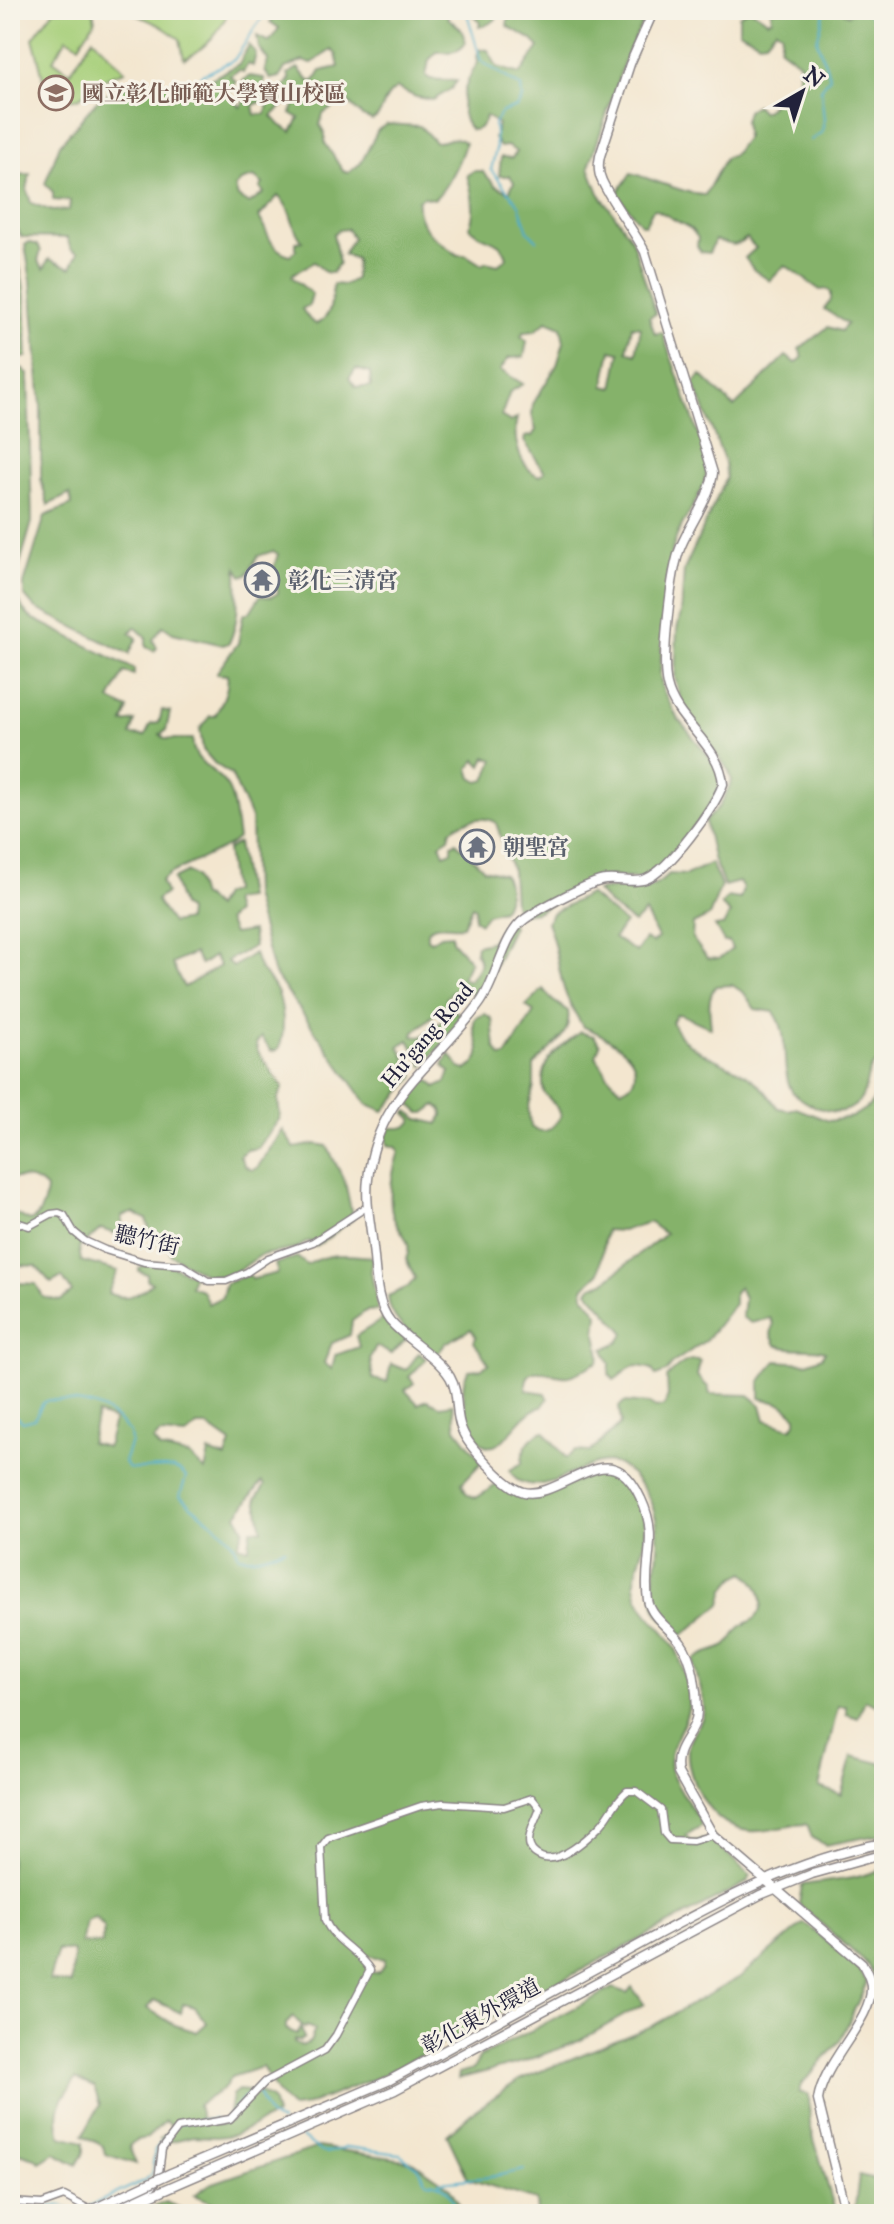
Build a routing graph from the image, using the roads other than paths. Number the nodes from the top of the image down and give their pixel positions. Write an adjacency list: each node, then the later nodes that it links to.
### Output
1 (654, 10): 2 (main road, Hu'gang Road)
2 (368, 1206): 3 (street, 聽竹街); 4 (main road, Hu'gang Road)
3 (10, 1220)
4 (713, 1835): 8 (main road); 13 (street)
5 (884, 1845): 7 (main road)
6 (884, 1857): 7 (main road)
7 (832, 1864): 8 (main road); 8 (main road)
8 (772, 1886): 9 (main road); 9 (main road); 17 (main road)
9 (754, 1894): 10 (main road)
10 (703, 1920): 11 (main road); 11 (main road)
11 (615, 1967): 13 (main road, bridge); 14 (main road, 彰化東外環道, bridge); 15 (main road, 彰化東外環道); 16 (main road)
12 (10, 2202): 13 (street)
13 (82, 2210)
14 (93, 2214)
15 (108, 2214)
16 (119, 2214)
17 (846, 2214)

